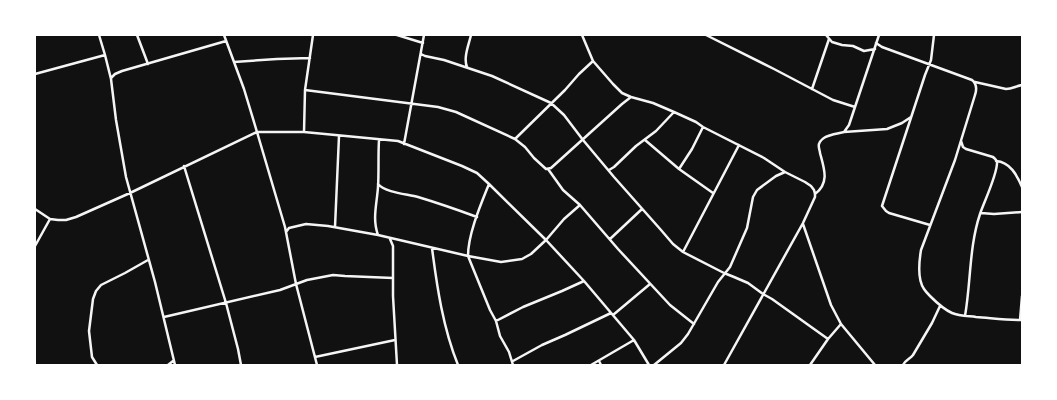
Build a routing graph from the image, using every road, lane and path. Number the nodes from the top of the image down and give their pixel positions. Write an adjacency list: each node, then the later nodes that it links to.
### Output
1 (99, 35): 19 (street)
2 (137, 35): 23 (street)
3 (224, 35): 14 (street)
4 (313, 35): 20 (street)
5 (397, 35): 15 (street)
6 (424, 35): 15 (street)
7 (471, 35): 25 (street)
8 (582, 35): 21 (street)
9 (706, 35): 30 (street)
10 (826, 35): 13 (street)
11 (879, 35): 16 (street)
12 (934, 35): 24 (street)
13 (829, 38): 17 (street); 30 (street)
14 (226, 41): 22 (street); 23 (street)
15 (423, 43): 18 (street)
16 (876, 43): 17 (street); 24 (street)
17 (875, 49): 35 (street)
18 (421, 54): 25 (street); 34 (street)
19 (105, 56): 26 (street); 27 (street)
20 (310, 58): 22 (street); 31 (street)
21 (593, 61): 32 (street); 33 (street)
22 (234, 62): 39 (street)
23 (148, 64): 27 (street)
24 (930, 65): 28 (street); 37 (street)
25 (467, 67): 33 (street)
26 (35, 74)
27 (111, 79): 59 (street)
28 (975, 82): 29 (street); 47 (street)
29 (1022, 85)
30 (812, 89): 35 (street)
31 (305, 90): 34 (street); 40 (street)
32 (631, 98): 36 (street); 45 (street)
33 (550, 103): 43 (street); 45 (street)
34 (412, 104): 43 (street); 48 (street)
35 (855, 108): 41 (street)
36 (674, 112): 38 (street); 46 (street)
37 (912, 117): 41 (street); 70 (street)
38 (703, 127): 49 (street); 53 (street)
39 (257, 132): 40 (street); 51 (street); 73 (street)
40 (304, 132): 42 (street)
41 (844, 132): 61 (street)
42 (339, 135): 44 (street); 71 (street)
43 (515, 139): 52 (street)
44 (379, 140): 48 (street); 56 (street)
45 (583, 140): 52 (street); 54 (street)
46 (644, 140): 53 (street); 54 (street)
47 (961, 140): 50 (street); 70 (street)
48 (404, 144): 57 (street)
49 (739, 145): 55 (street); 60 (street)
50 (996, 161): 58 (street); 66 (street)
51 (184, 166): 59 (street); 91 (street)
52 (548, 169): 62 (street)
53 (679, 169): 60 (street)
54 (608, 170): 64 (street)
55 (785, 172): 61 (street); 84 (street)
56 (378, 184): 67 (street); 75 (street)
57 (490, 184): 67 (street); 78 (street)
58 (1022, 187)
59 (130, 193): 68 (street); 83 (street)
60 (713, 193): 81 (street)
61 (815, 194): 69 (street)
62 (580, 204): 77 (street); 78 (street)
63 (35, 209): 68 (street)
64 (642, 209): 77 (street); 81 (street)
65 (1022, 212): 66 (street)
66 (980, 213): 95 (street)
67 (477, 217): 82 (street)
68 (50, 219): 79 (street)
69 (803, 223): 72 (street); 74 (street)
70 (930, 225): 92 (street)
71 (335, 227): 73 (street); 75 (street)
72 (799, 230): 74 (street); 89 (street)
73 (286, 232): 87 (street)
74 (806, 233): 100 (street)
75 (378, 235): 76 (street)
76 (390, 238): 80 (street); 85 (street)
77 (610, 239): 88 (street)
78 (546, 240): 82 (street); 86 (street)
79 (35, 246)
80 (432, 248): 82 (street); 114 (street)
81 (682, 252): 84 (street)
82 (468, 256): 98 (street)
83 (148, 260): 96 (street); 108 (street)
84 (724, 274): 89 (street); 99 (street)
85 (393, 278): 87 (street); 102 (street)
86 (584, 281): 93 (street); 98 (street)
87 (296, 284): 91 (street); 104 (street)
88 (650, 284): 94 (street); 99 (street)
89 (763, 294): 101 (street); 120 (street)
90 (1022, 296): 97 (street)
91 (226, 303): 96 (street); 111 (street)
92 (940, 306): 95 (street); 123 (street)
93 (611, 313): 94 (street); 106 (street)
94 (613, 316): 103 (street)
95 (965, 316): 97 (street)
96 (164, 317): 105 (street)
97 (1021, 320)
98 (496, 321): 106 (street)
99 (694, 324): 119 (street)
100 (841, 324): 101 (street); 122 (street)
101 (828, 339): 121 (street)
102 (395, 340): 104 (street); 113 (street)
103 (634, 340): 107 (street); 118 (street)
104 (315, 357): 112 (street)
105 (173, 360): 109 (street); 110 (street)
106 (512, 361): 115 (street)
107 (599, 361): 116 (street); 117 (street)
108 (97, 365)
109 (168, 365)
110 (175, 365)
111 (241, 365)
112 (317, 365)
113 (397, 365)
114 (458, 365)
115 (513, 365)
116 (592, 365)
117 (602, 365)
118 (649, 365)
119 (654, 365)
120 (724, 365)
121 (810, 365)
122 (875, 365)
123 (903, 365)

